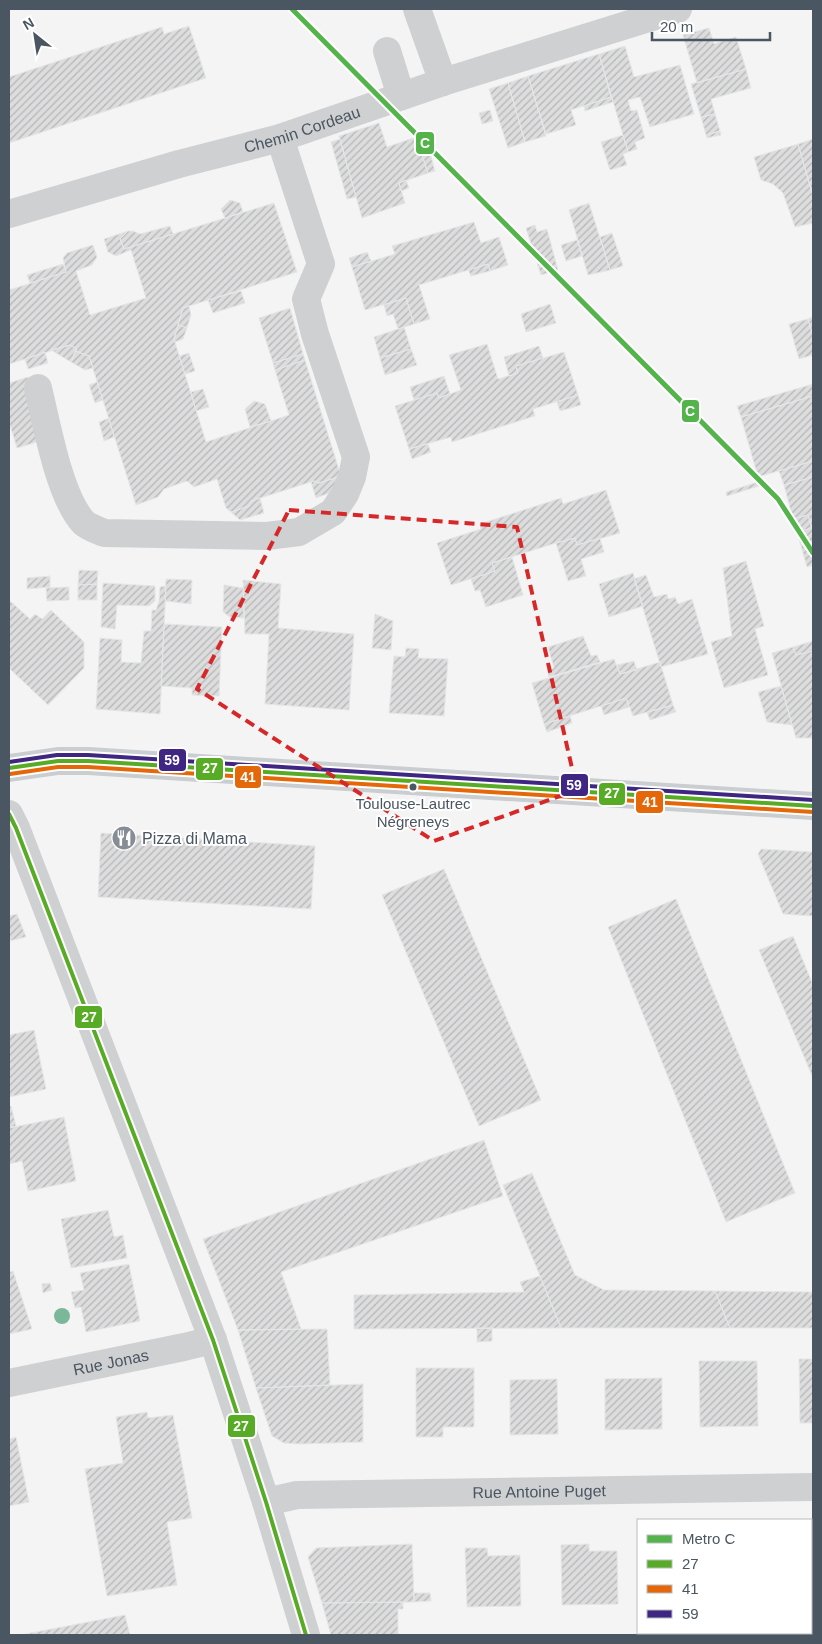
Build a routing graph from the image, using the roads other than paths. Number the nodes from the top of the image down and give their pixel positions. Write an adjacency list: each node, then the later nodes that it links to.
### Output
1 (417, 9): 4 (street)
2 (678, 9): 4 (street, Chemin Cordeau)
3 (387, 51): 5 (street)
4 (443, 82): 5 (street, Chemin Cordeau)
5 (401, 96): 6 (street, Chemin Cordeau)
6 (280, 138): 7 (street, Chemin Cordeau); 8 (street)
7 (9, 214)
8 (38, 388)
9 (9, 768): 10 (main road)
10 (813, 806)
11 (9, 814): 12 (street)
12 (212, 1340): 13 (street, Rue Jonas); 15 (street)
13 (9, 1383)
14 (813, 1487): 15 (street, Rue Antoine Puget)
15 (266, 1502): 16 (street)
16 (306, 1635)

